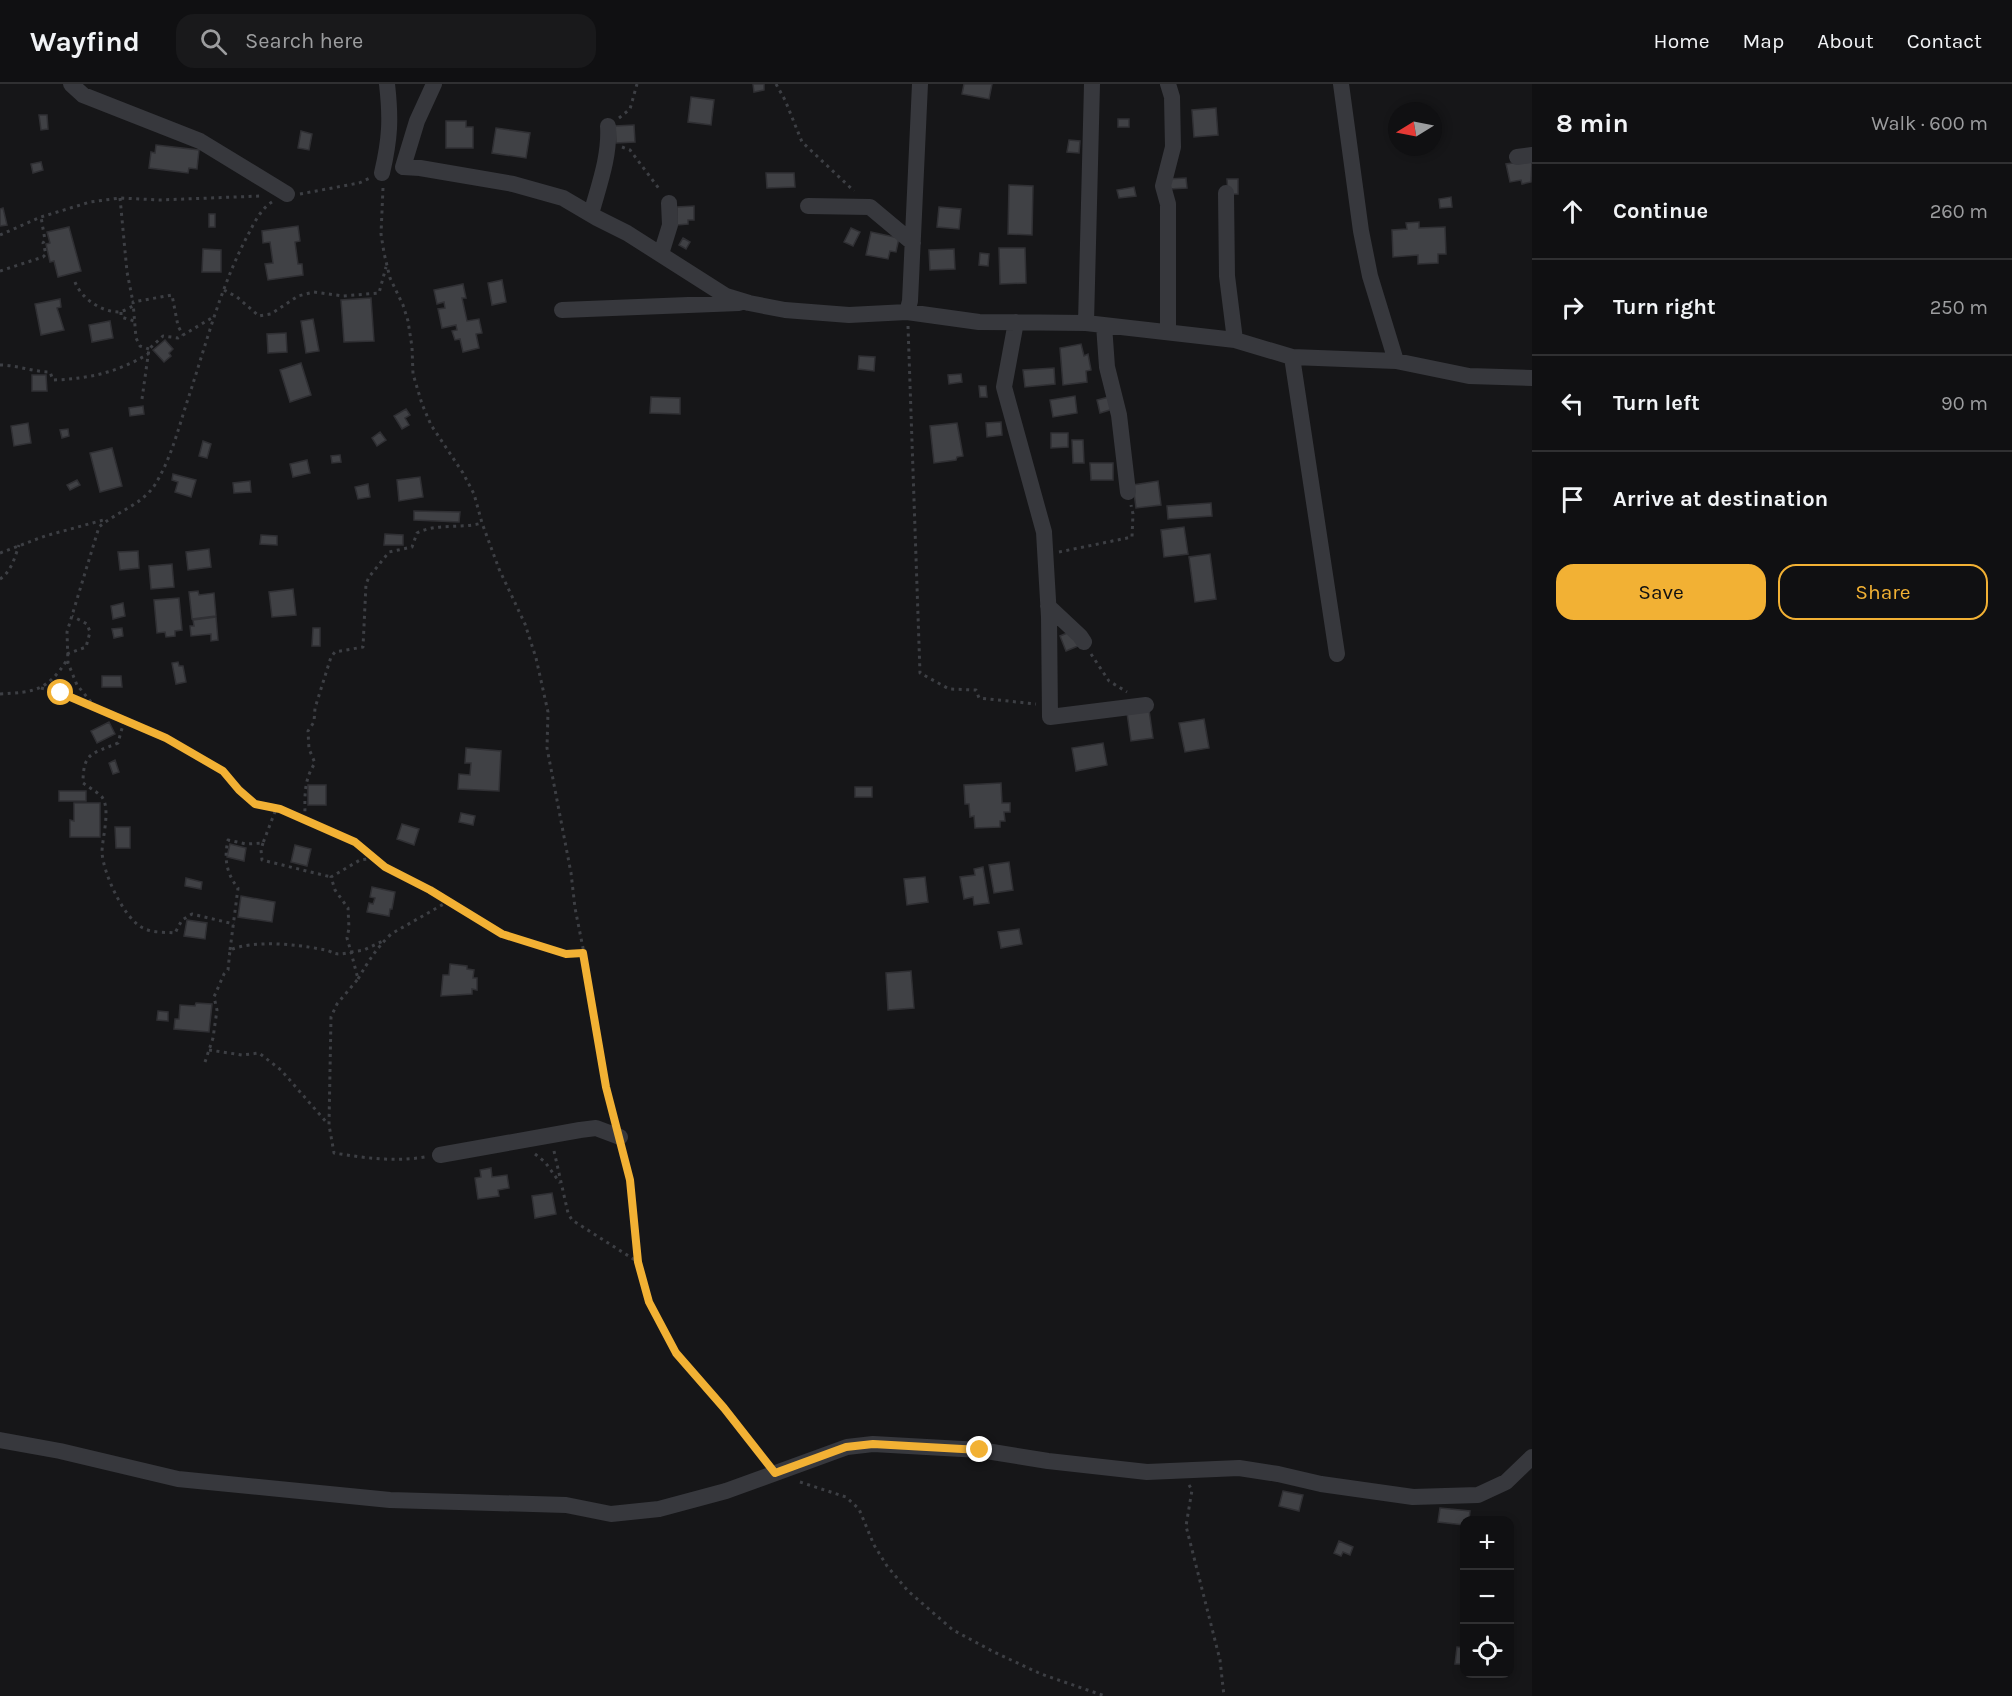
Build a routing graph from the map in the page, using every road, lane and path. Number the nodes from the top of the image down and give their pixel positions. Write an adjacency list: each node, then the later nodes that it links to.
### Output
1 (71, 84): 13 (street)
2 (387, 84): 11 (street)
3 (434, 84): 19 (street)
4 (637, 84): 10 (path)
5 (776, 84): 18 (path)
6 (920, 84): 22 (street)
7 (1092, 84): 36 (street)
8 (1168, 84): 38 (street)
9 (1341, 84): 43 (street)
10 (608, 134): 16 (path); 19 (street)
11 (382, 174): 13 (path); 24 (path)
12 (1226, 193): 40 (street)
13 (288, 194): 27 (path)
14 (261, 196): 15 (path)
15 (120, 198): 20 (path); 29 (path)
16 (669, 203): 23 (street)
17 (808, 206): 18 (street)
18 (870, 207): 22 (street)
19 (591, 214): 23 (street)
20 (41, 217): 21 (path); 25 (path)
21 (0, 235)
22 (913, 243): 32 (street)
23 (661, 254): 28 (street)
24 (387, 266): 27 (path); 49 (path)
25 (0, 271)
26 (75, 282): 31 (path)
27 (224, 290): 33 (path)
28 (749, 303): 30 (street); 32 (street)
29 (133, 304): 31 (path); 34 (path); 39 (path)
30 (562, 310)
31 (121, 312): 34 (path)
32 (907, 312): 35 (street); 62 (path)
33 (215, 316): 39 (path); 48 (path)
34 (134, 321): 41 (path)
35 (1016, 322): 36 (street); 52 (street)
36 (1086, 323): 37 (street)
37 (1104, 325): 38 (street); 47 (street)
38 (1168, 332): 40 (street)
39 (183, 335): 41 (path)
40 (1235, 340): 42 (street)
41 (148, 351): 44 (path); 46 (path)
42 (1292, 357): 43 (street); 57 (street)
43 (1396, 361): 45 (street)
44 (0, 365)
45 (1532, 378)
46 (142, 399)
47 (1128, 492): 52 (path)
48 (109, 519): 50 (path); 55 (path)
49 (482, 523): 66 (path); 75 (path)
50 (19, 545): 51 (path); 53 (path)
51 (0, 553)
52 (1045, 555): 54 (street)
53 (0, 579)
54 (1048, 606): 56 (street); 62 (street)
55 (71, 616): 58 (path); 58 (path)
56 (1084, 642): 61 (path)
57 (1337, 654)
58 (68, 656): 59 (path); 63 (path)
59 (40, 688): 60 (path); 63 (path)
60 (0, 694)
61 (1146, 705): 62 (street)
62 (1050, 706)
63 (96, 708): 64 (path)
64 (124, 721): 65 (path); 71 (path)
65 (277, 808): 66 (path); 67 (path)
66 (305, 819): 68 (path)
67 (263, 843): 69 (path); 71 (path)
68 (375, 858): 69 (path); 70 (path)
69 (331, 877): 74 (path)
70 (449, 901): 72 (path); 75 (path)
71 (234, 924): 73 (path)
72 (385, 940): 74 (path); 76 (path)
73 (230, 950): 74 (path); 77 (path)
74 (351, 952): 76 (path)
75 (583, 953): 81 (path)
76 (358, 979): 79 (path)
77 (209, 1050): 78 (path); 79 (path)
78 (205, 1062)
79 (329, 1125): 83 (path)
80 (554, 1134): 81 (street); 82 (street); 84 (path)
81 (620, 1137): 85 (path)
82 (518, 1140): 83 (street); 84 (path)
83 (440, 1155)
84 (561, 1185): 85 (path)
85 (638, 1262): 89 (path)
86 (0, 1440): 89 (street)
87 (1532, 1457): 88 (street)
88 (1183, 1470): 89 (street); 91 (path)
89 (775, 1473): 90 (path)
90 (1105, 1696)
91 (1224, 1696)

